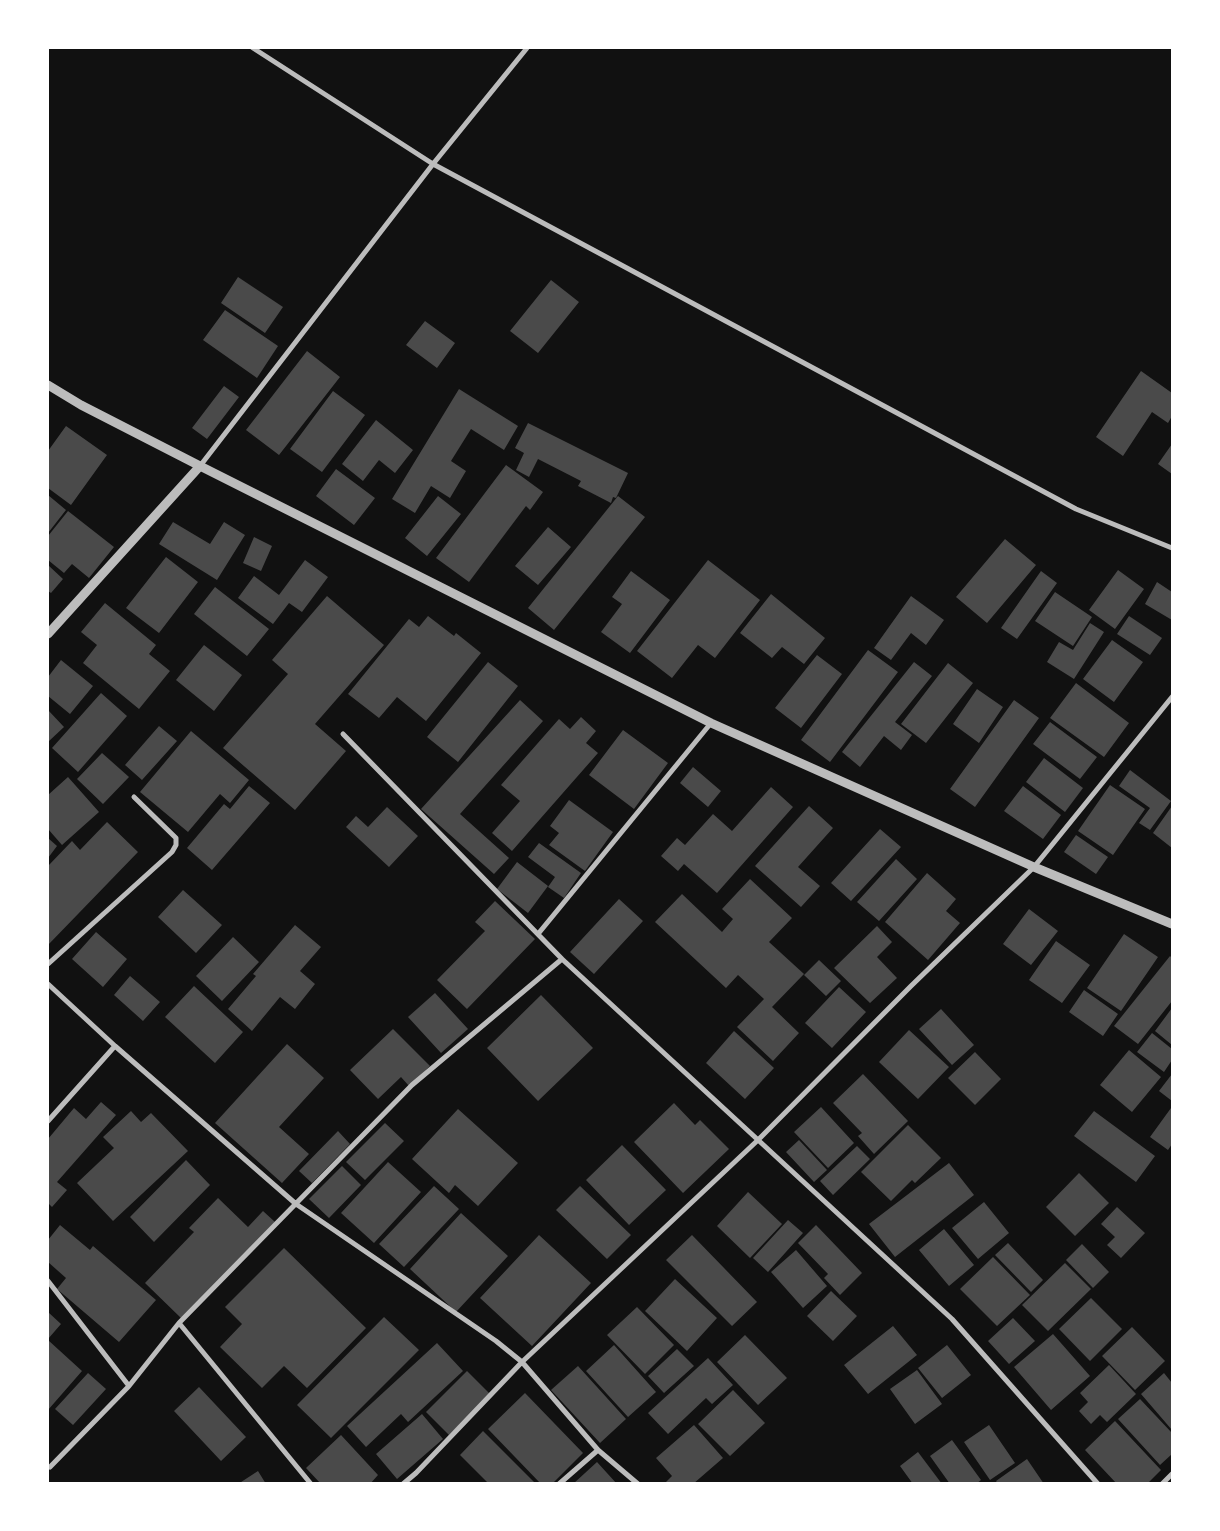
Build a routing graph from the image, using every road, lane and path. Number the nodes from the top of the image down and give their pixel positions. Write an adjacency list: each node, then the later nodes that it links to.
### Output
1 (253, 48): 3 (street)
2 (527, 48): 3 (street)
3 (433, 164): 5 (street); 6 (street)
4 (48, 385): 5 (street)
5 (200, 466): 7 (street); 9 (street)
6 (1172, 548)
7 (48, 634)
8 (1172, 697): 12 (street)
9 (711, 723): 12 (street); 14 (street)
10 (343, 734): 14 (street)
11 (134, 798): 16 (street)
12 (1034, 867): 13 (street); 20 (street)
13 (1172, 924)
14 (538, 934): 15 (street)
15 (562, 959): 20 (street); 21 (street)
16 (48, 964)
17 (48, 984): 18 (street)
18 (115, 1046): 19 (street); 21 (street)
19 (48, 1121)
20 (758, 1140): 24 (street); 33 (street)
21 (296, 1204): 23 (street); 24 (street)
22 (48, 1281): 25 (street)
23 (179, 1323): 25 (street); 29 (street)
24 (522, 1362): 26 (street); 30 (street)
25 (130, 1386): 27 (street)
26 (598, 1450): 31 (street); 32 (street)
27 (50, 1467)
28 (1172, 1474): 34 (street)
29 (311, 1484)
30 (403, 1484)
31 (559, 1484)
32 (638, 1484)
33 (1098, 1484)
34 (1162, 1484)

